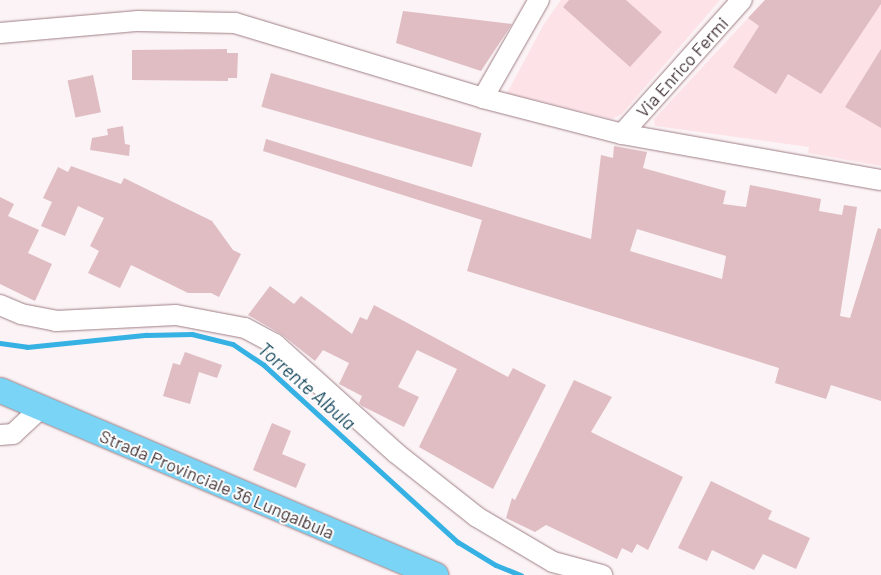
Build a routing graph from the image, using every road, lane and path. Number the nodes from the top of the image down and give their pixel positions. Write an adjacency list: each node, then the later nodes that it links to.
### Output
1 (539, 0): 4 (street)
2 (742, 0): 5 (street, Via Enrico Fermi)
3 (0, 33): 4 (street)
4 (483, 98): 5 (street)
5 (622, 134): 6 (street)
6 (881, 180)
7 (0, 305): 12 (street)
8 (0, 390): 9 (main road, Strada Provinciale 36 Lungalbula)
9 (41, 408): 10 (street); 11 (main road, Strada Provinciale 36 Lungalbula)
10 (0, 435)
11 (435, 575)
12 (602, 575)

